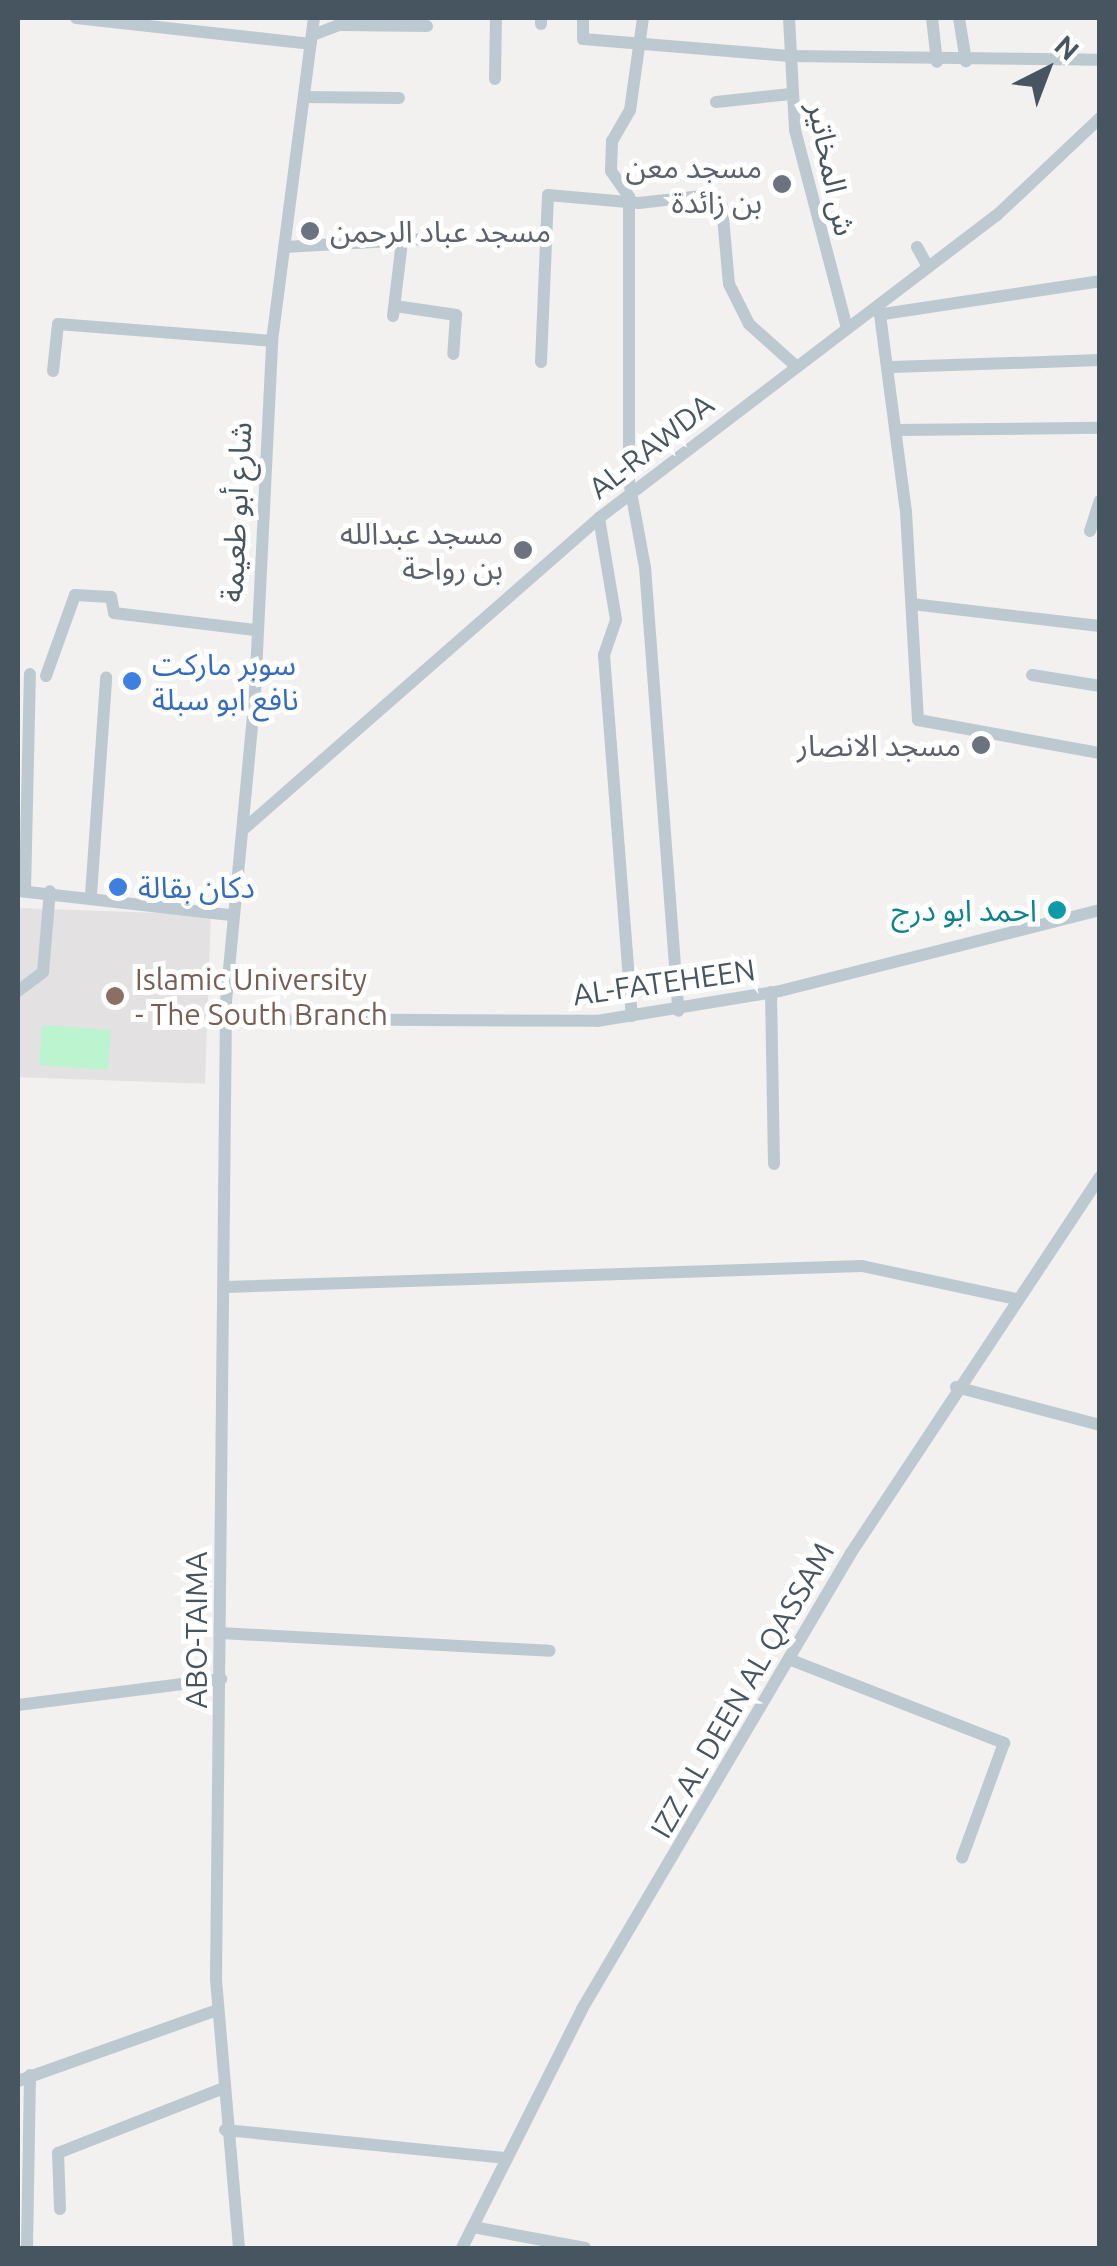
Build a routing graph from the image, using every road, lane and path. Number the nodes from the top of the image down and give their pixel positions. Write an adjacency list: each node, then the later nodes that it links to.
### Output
1 (76, 18): 11 (street)
2 (314, 18): 11 (street, شارع أبو طعيمة)
3 (496, 18): 16 (street)
4 (583, 18): 10 (street)
5 (643, 18): 10 (street)
6 (789, 18): 12 (street, ش المخاتير)
7 (932, 18): 15 (street)
8 (960, 18): 14 (street)
9 (427, 26): 11 (street)
10 (640, 38): 12 (street); 22 (street)
11 (312, 39): 18 (street, شارع أبو طعيمة)
12 (789, 56): 15 (street); 17 (street, ش المخاتير)
13 (1100, 60): 14 (street)
14 (966, 61): 15 (street)
15 (937, 62)
16 (496, 79)
17 (791, 94): 20 (street); 30 (street, ش المخاتير)
18 (305, 97): 19 (street); 25 (street, شارع أبو طعيمة)
19 (399, 98)
20 (716, 102)
21 (1100, 118): 27 (street, AL-RAWDA)
22 (629, 196): 34 (street); 35 (street); 40 (street)
23 (462, 237): 24 (street)
24 (402, 242): 25 (street); 32 (street)
25 (285, 247): 31 (street, شارع أبو طعيمة)
26 (917, 247): 27 (street)
27 (928, 267): 29 (street, AL-RAWDA)
28 (1100, 280): 29 (street)
29 (881, 310): 30 (street, AL-RAWDA); 36 (street)
30 (846, 328): 35 (street, AL-RAWDA)
31 (272, 341): 37 (street); 46 (street, شارع أبو طعيمة)
32 (454, 354)
33 (1100, 360): 36 (street)
34 (541, 362)
35 (797, 367): 40 (street, AL-RAWDA)
36 (892, 367): 39 (street)
37 (53, 371)
38 (1100, 428): 39 (street)
39 (896, 430): 44 (street)
40 (632, 491): 42 (street, AL-RAWDA); 62 (street)
41 (1100, 501): 43 (street)
42 (599, 518): 53 (street, AL-RAWDA); 63 (street)
43 (1090, 532)
44 (912, 604): 45 (street); 52 (street)
45 (1100, 626)
46 (255, 630): 48 (street); 53 (street, شارع أبو طعيمة)
47 (30, 674): 54 (street)
48 (46, 676)
49 (1032, 676): 51 (street)
50 (106, 678): 56 (street)
51 (1100, 686)
52 (1100, 753)
53 (245, 828): 58 (street, شارع أبو طعيمة)
54 (21, 891): 55 (street)
55 (50, 891): 56 (street); 59 (street)
56 (91, 895): 58 (street)
57 (1100, 910): 60 (street, AL-FATEHEEN)
58 (230, 915): 61 (street, شارع أبو طعيمة)
59 (18, 992)
60 (771, 992): 62 (street, AL-FATEHEEN); 64 (street)
61 (228, 1010): 63 (street, AL-FATEHEEN); 66 (street, ABO-TAIMA)
62 (678, 1010): 63 (street, AL-FATEHEEN)
63 (632, 1016)
64 (774, 1164)
65 (1100, 1176): 67 (street, IZZ AL DEEN AL QASSAM)
66 (226, 1287): 67 (street); 70 (street, ABO-TAIMA)
67 (1016, 1299): 68 (street, IZZ AL DEEN AL QASSAM)
68 (956, 1388): 69 (street); 72 (street, IZZ AL DEEN AL QASSAM)
69 (1100, 1425)
70 (221, 1634): 71 (street); 73 (street, ABO-TAIMA)
71 (550, 1651)
72 (790, 1660): 75 (street); 80 (street, IZZ AL DEEN AL QASSAM)
73 (220, 1679): 74 (street); 76 (street, ABO-TAIMA)
74 (18, 1705)
75 (962, 1858)
76 (216, 2010): 77 (street); 78 (street, ABO-TAIMA)
77 (24, 2078): 83 (street)
78 (221, 2089): 79 (street, ABO-TAIMA); 81 (street)
79 (225, 2130): 80 (street); 84 (street, ABO-TAIMA)
80 (507, 2158): 82 (street, IZZ AL DEEN AL QASSAM)
81 (60, 2209)
82 (473, 2227): 85 (street, IZZ AL DEEN AL QASSAM); 86 (street)
83 (27, 2248)
84 (240, 2248)
85 (462, 2248)
86 (585, 2248)

